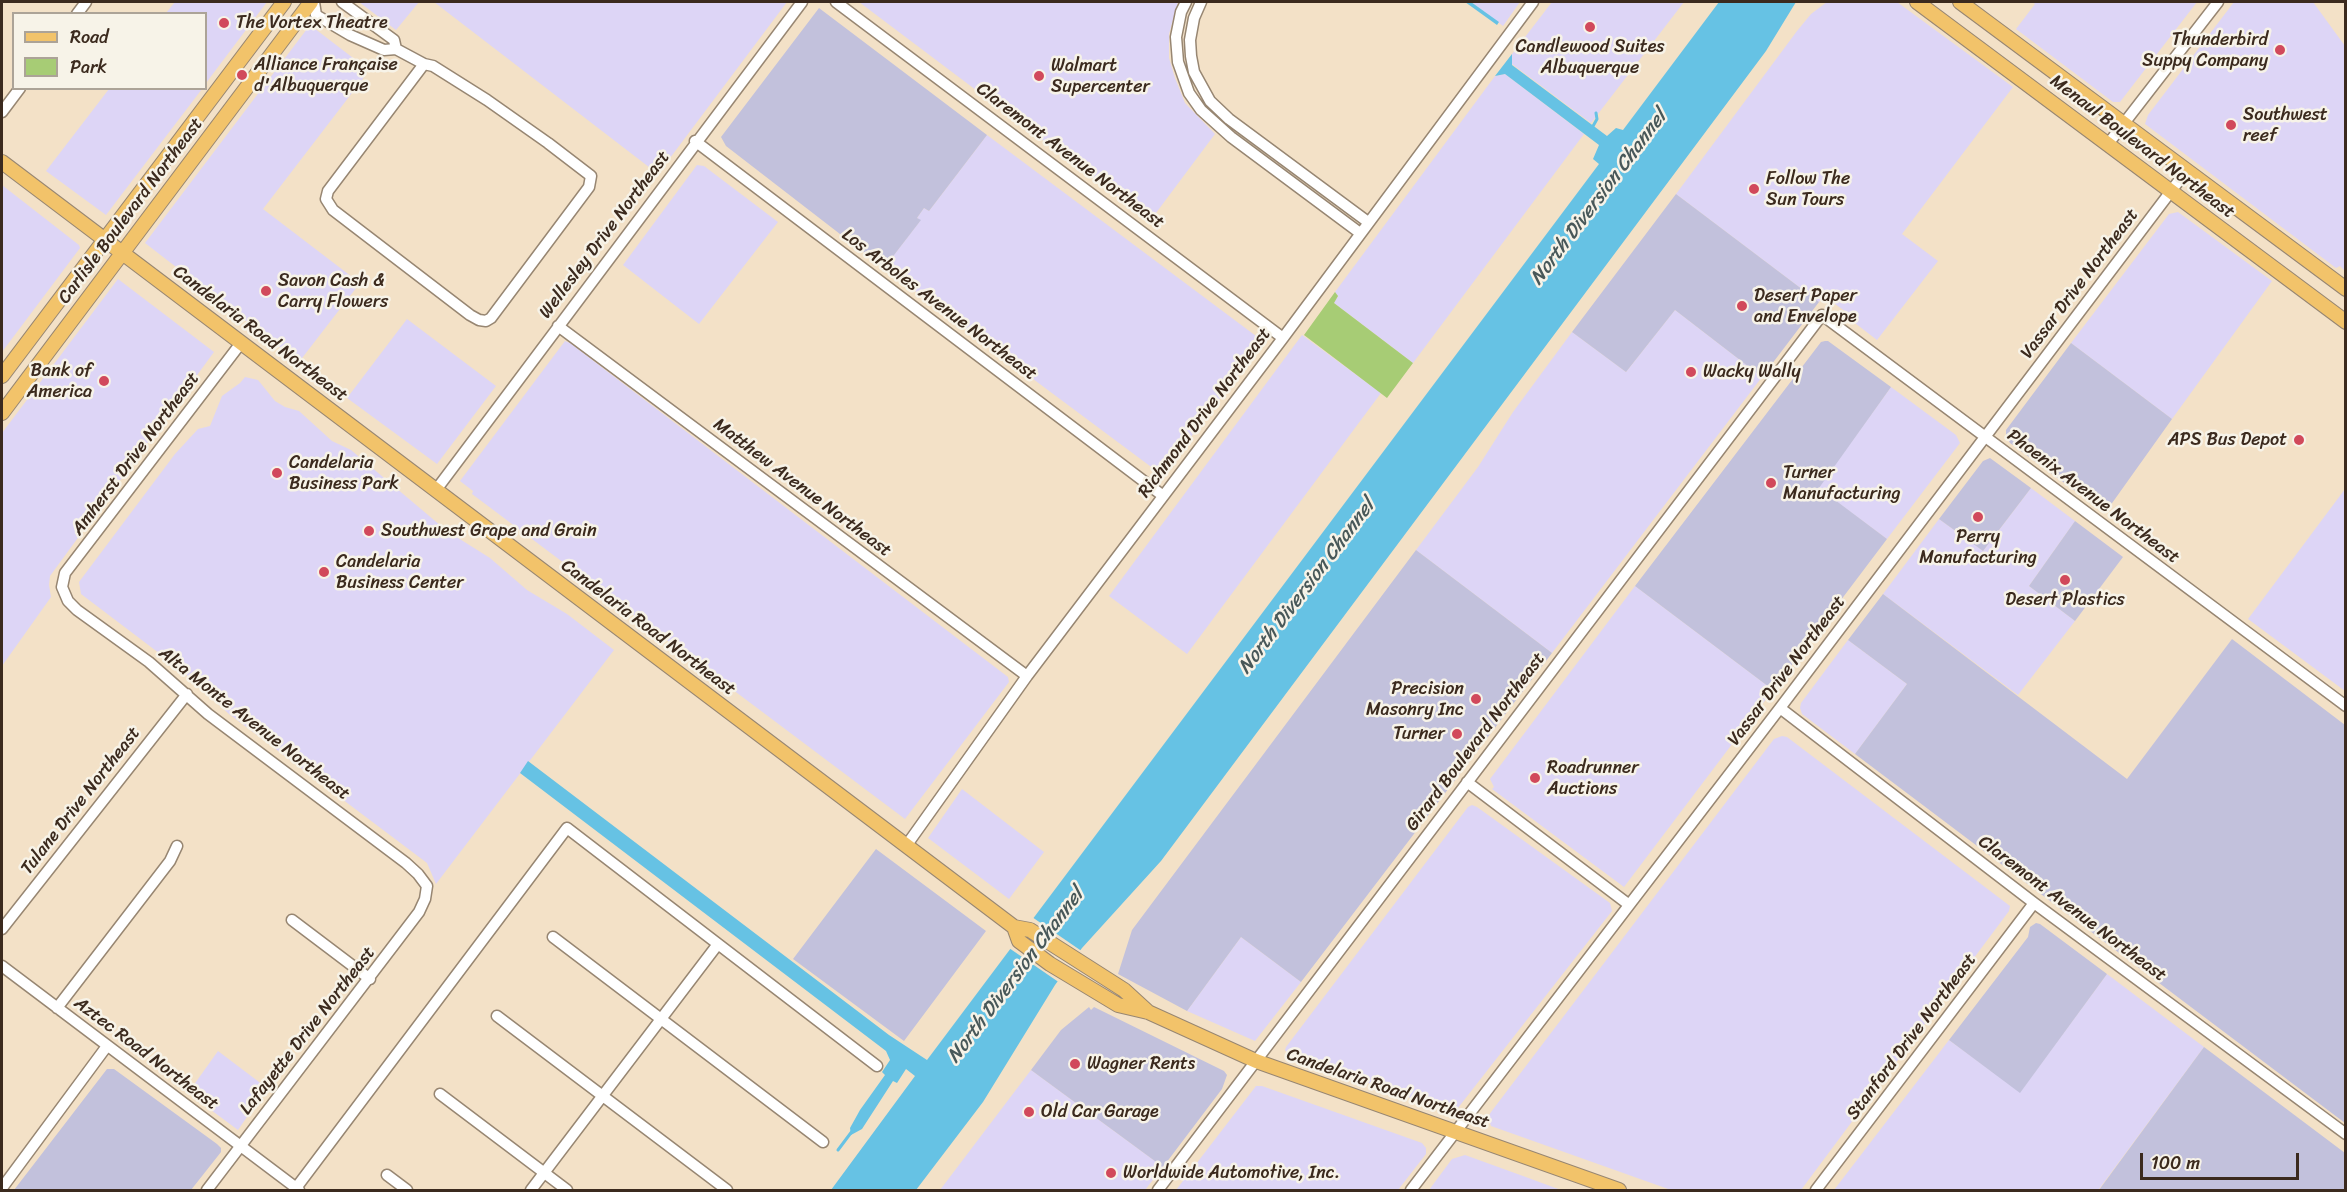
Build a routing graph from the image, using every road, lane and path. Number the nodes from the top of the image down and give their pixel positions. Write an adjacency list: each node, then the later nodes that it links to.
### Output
1 (284, 2): 24 (main road, Carlisle Boulevard Northeast)
2 (313, 2): 12 (street); 25 (main road, Carlisle Boulevard Northeast)
3 (342, 2): 12 (street)
4 (802, 2): 17 (street, Wellesley Drive Northeast)
5 (836, 2): 30 (street, Claremont Avenue Northeast)
6 (1186, 2): 23 (street)
7 (1201, 2): 22 (street)
8 (1533, 2): 22 (street, Richmond Drive Northeast)
9 (1917, 2): 18 (main road, Menaul Boulevard Northeast)
10 (1960, 2): 16 (main road, Menaul Boulevard Northeast)
11 (2218, 2): 16 (street)
12 (396, 49): 13 (street)
13 (424, 64): 13 (street)
14 (18, 90): 15 (street)
15 (2, 112)
16 (2123, 123): 18 (street); 20 (main road, Menaul Boulevard Northeast)
17 (695, 141): 29 (street, Wellesley Drive Northeast); 36 (street, Los Arboles Avenue Northeast)
18 (2108, 144): 21 (main road, Menaul Boulevard Northeast)
19 (2, 162): 24 (main road, Candelaria Road Northeast)
20 (2187, 170): 21 (street, Vassar Drive Northeast); 26 (main road, Menaul Boulevard Northeast)
21 (2171, 191): 28 (main road, Menaul Boulevard Northeast); 34 (street, Vassar Drive Northeast)
22 (1368, 222): 23 (street, Richmond Drive Northeast)
23 (1360, 233): 30 (street, Richmond Drive Northeast)
24 (104, 238): 25 (main road, Candelaria Road Northeast); 32 (main road, Carlisle Boulevard Northeast)
25 (123, 252): 31 (main road, Candelaria Road Northeast); 33 (main road, Carlisle Boulevard Northeast)
26 (2346, 289)
27 (1822, 315): 34 (street, Phoenix Avenue Northeast); 42 (street, Girard Boulevard Northeast)
28 (2346, 322)
29 (558, 326): 35 (street, Wellesley Drive Northeast); 38 (street, Matthew Avenue Northeast)
30 (1283, 338): 36 (street, Richmond Drive Northeast)
31 (241, 342): 35 (main road, Candelaria Road Northeast); 37 (street, Amherst Drive Northeast)
32 (2, 376)
33 (2, 413)
34 (1984, 436): 40 (street, Phoenix Avenue Northeast); 41 (street, Vassar Drive Northeast)
35 (436, 490): 44 (main road, Candelaria Road Northeast)
36 (1162, 495): 38 (street, Richmond Drive Northeast)
37 (62, 587): 39 (street, Alta Monte Avenue Northeast)
38 (1027, 676): 44 (street, Richmond Drive Northeast)
39 (187, 694): 45 (street, Alta Monte Avenue Northeast); 50 (street, Tulane Drive Northeast)
40 (2346, 706)
41 (1780, 708): 46 (street, Claremont Avenue Northeast); 47 (street, Vassar Drive Northeast)
42 (1467, 782): 47 (street); 60 (street, Girard Boulevard Northeast)
43 (177, 846): 55 (street)
44 (906, 846): 49 (main road, Candelaria Road Northeast)
45 (427, 886): 54 (street, Lafayette Drive Northeast)
46 (2034, 903): 65 (street, Claremont Avenue Northeast); 80 (street, Stanford Drive Northeast)
47 (1628, 904): 64 (street, Vassar Drive Northeast)
48 (292, 920): 54 (street)
49 (1014, 927): 56 (main road, Candelaria Road Northeast); 56 (main road, Candelaria Road Northeast)
50 (2, 929)
51 (553, 937): 58 (street)
52 (718, 944): 58 (street); 61 (street); 71 (street)
53 (2, 966): 55 (street, Aztec Road Northeast)
54 (369, 979): 67 (street, Lafayette Drive Northeast)
55 (57, 1008): 59 (street, Aztec Road Northeast)
56 (1148, 1012): 60 (main road, Candelaria Road Northeast)
57 (497, 1016): 63 (street)
58 (661, 1019): 63 (street); 66 (street)
59 (107, 1046): 67 (street, Aztec Road Northeast); 70 (street)
60 (1256, 1061): 64 (main road, Candelaria Road Northeast); 77 (street, Girard Boulevard Northeast)
61 (877, 1066)
62 (440, 1094): 68 (street)
63 (603, 1095): 68 (street); 76 (street)
64 (1456, 1131): 78 (street, Vassar Drive Northeast); 79 (main road, Candelaria Road Northeast)
65 (2346, 1134)
66 (823, 1142)
67 (240, 1147): 71 (street, Aztec Road Northeast); 72 (street, Lafayette Drive Northeast)
68 (544, 1173): 74 (street); 75 (street)
69 (387, 1175): 73 (street)
70 (2, 1188)
71 (297, 1189)
72 (207, 1191)
73 (407, 1191)
74 (531, 1191)
75 (567, 1191)
76 (727, 1191)
77 (1158, 1191)
78 (1411, 1191)
79 (1619, 1191)
80 (1816, 1191)

